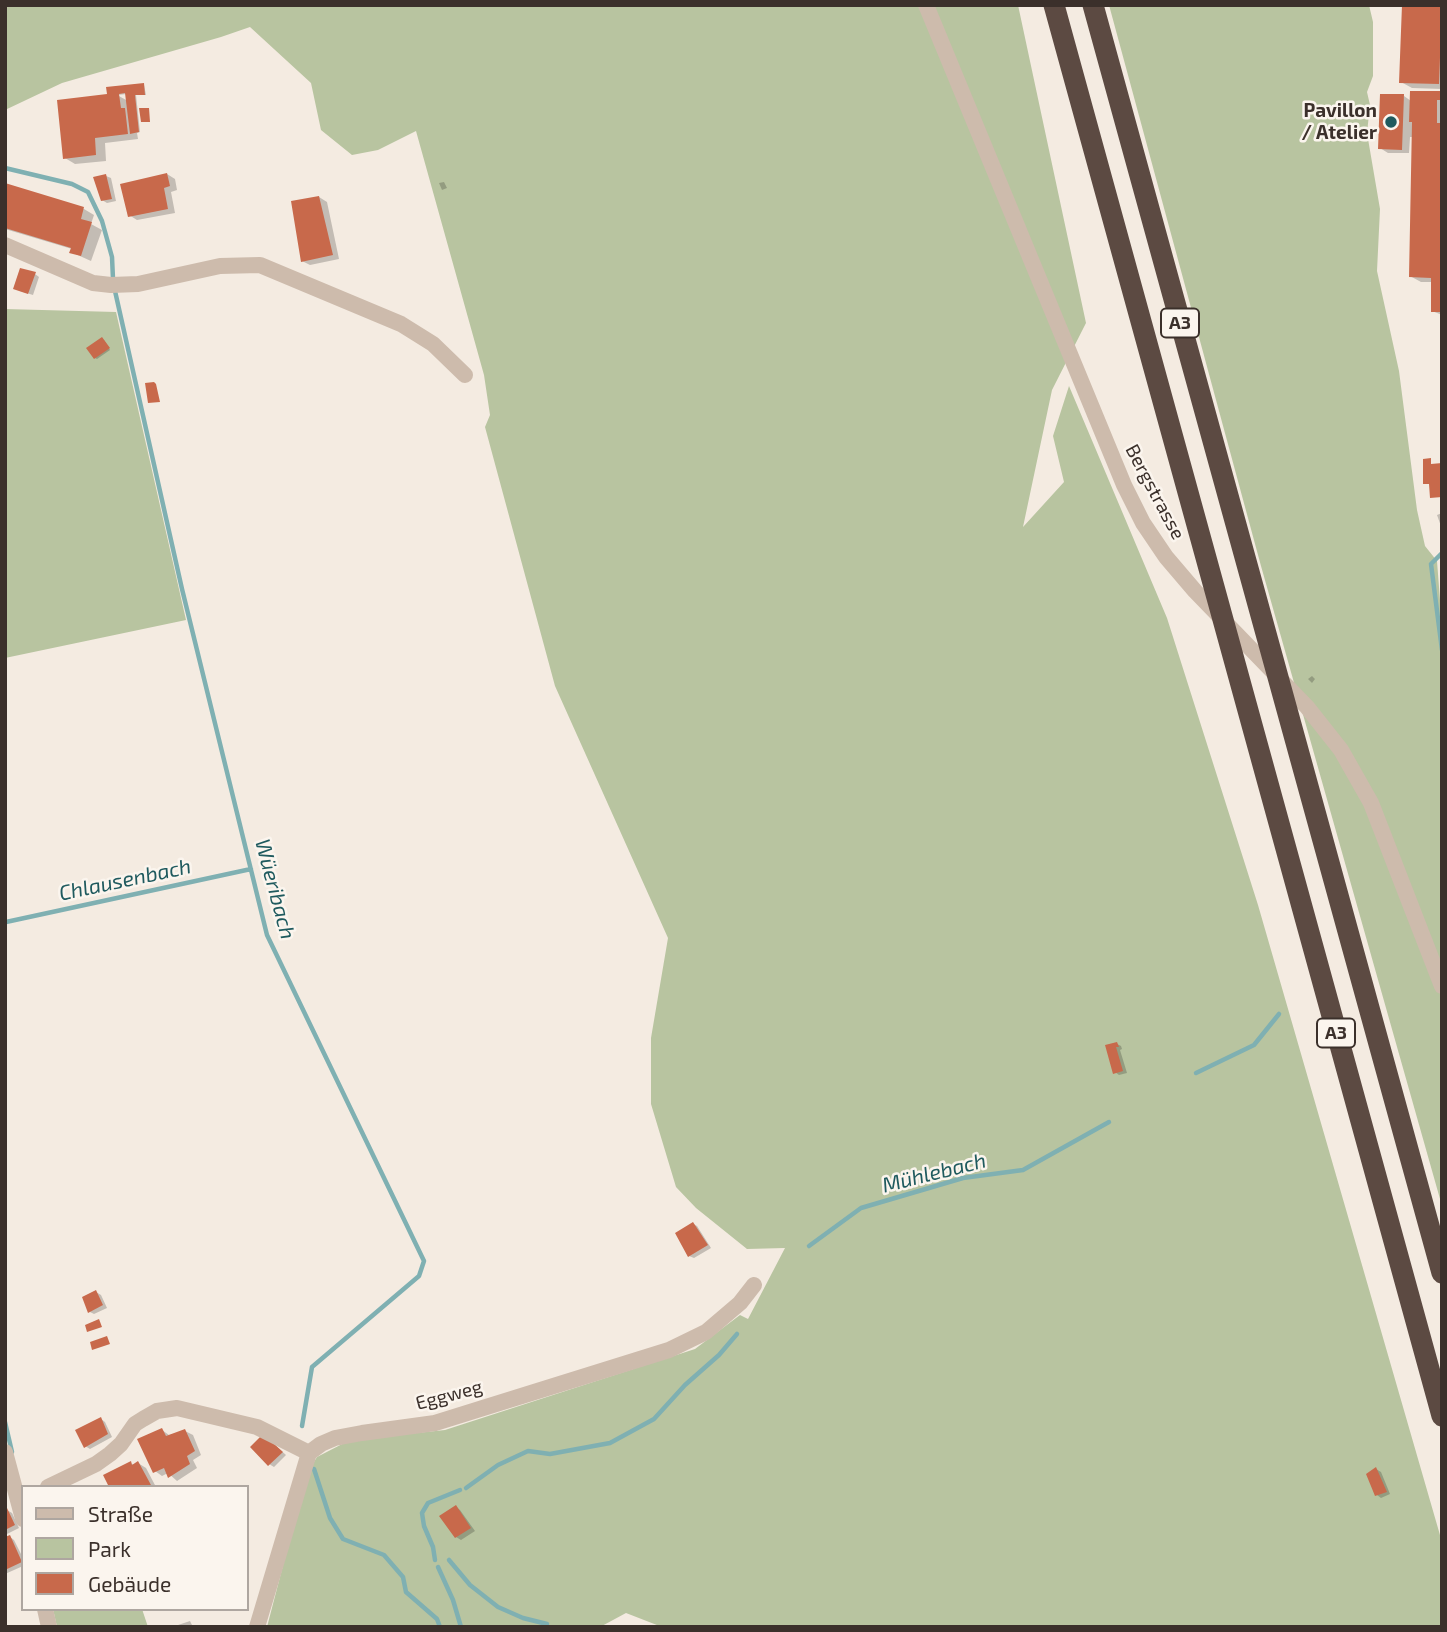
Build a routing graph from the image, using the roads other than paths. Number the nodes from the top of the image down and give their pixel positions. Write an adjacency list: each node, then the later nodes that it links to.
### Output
1 (926, 5): 6 (street, Bergstrasse)
2 (1054, 5): 9 (highway, A3)
3 (1093, 5): 7 (highway, A3)
4 (5, 245): 5 (street)
5 (466, 376)
6 (1442, 986)
7 (1442, 1273)
8 (754, 1285): 11 (street, Eggweg)
9 (1442, 1416)
10 (5, 1452): 13 (street)
11 (309, 1453): 12 (street); 14 (street)
12 (52, 1485)
13 (15, 1501)
14 (257, 1627)

